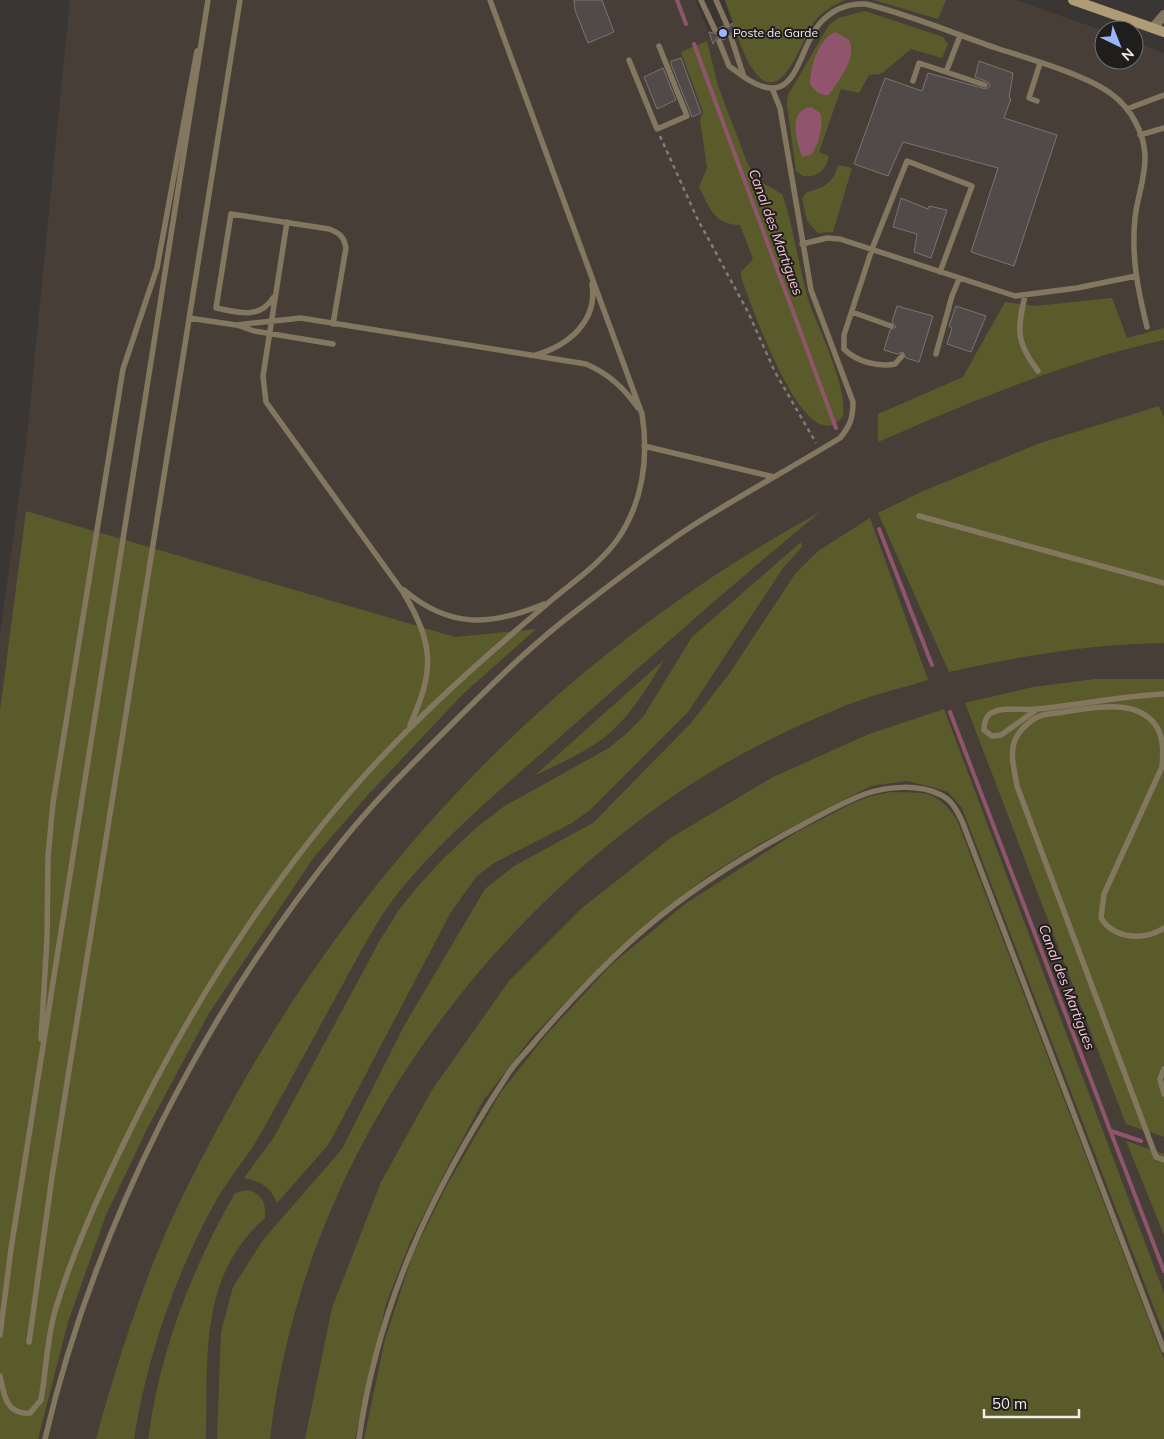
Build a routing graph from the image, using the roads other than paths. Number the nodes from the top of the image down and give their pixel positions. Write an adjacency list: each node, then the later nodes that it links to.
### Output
1 (208, 0): 61 (lane); 61 (lane)
2 (240, 0): 38 (lane)
3 (490, 0): 31 (lane)
4 (701, 0): 10 (lane)
5 (716, 0): 8 (lane)
6 (1073, 0): 9 (main road)
7 (1164, 15): 9 (street)
8 (727, 25)
9 (1153, 28): 11 (main road)
10 (715, 30)
11 (1164, 32)
12 (960, 36): 17 (lane); 18 (lane); 22 (lane)
13 (731, 37): 19 (lane)
14 (719, 42): 19 (lane)
15 (659, 46): 16 (lane)
16 (629, 60)
17 (1040, 63): 24 (lane); 25 (lane)
18 (946, 72): 20 (lane); 21 (lane)
19 (744, 77): 22 (lane)
20 (913, 81)
21 (985, 85)
22 (772, 88): 29 (lane)
23 (1164, 95): 25 (lane)
24 (1037, 101)
25 (1127, 109): 27 (lane)
26 (1164, 128): 27 (lane)
27 (1140, 135): 33 (lane)
28 (287, 222): 35 (lane); 35 (lane); 41 (lane)
29 (802, 244): 30 (lane); 52 (lane)
30 (872, 249): 32 (lane); 32 (lane); 37 (lane)
31 (590, 272): 47 (lane); 50 (lane)
32 (940, 272): 34 (lane)
33 (1136, 276): 36 (lane); 43 (lane)
34 (959, 279): 36 (lane); 46 (lane)
35 (275, 295): 39 (lane)
36 (1025, 296): 49 (lane)
37 (852, 312): 42 (lane); 48 (lane)
38 (189, 318): 40 (lane); 66 (lane)
39 (271, 321): 40 (lane); 41 (lane); 44 (lane)
40 (236, 324): 44 (lane)
41 (333, 324): 47 (lane)
42 (891, 326)
43 (1147, 327)
44 (269, 334): 45 (lane); 55 (lane)
45 (333, 344)
46 (936, 354)
47 (534, 356): 50 (lane)
48 (902, 356)
49 (1038, 371)
50 (642, 414): 51 (lane)
51 (644, 446): 52 (lane); 56 (lane)
52 (774, 477): 69 (lane)
53 (919, 516): 54 (lane)
54 (1164, 583)
55 (399, 586): 56 (lane); 59 (lane)
56 (550, 601): 59 (lane)
57 (1164, 694): 58 (lane)
58 (1036, 710): 58 (lane)
59 (408, 730): 68 (lane)
60 (1164, 928): 64 (lane)
61 (39, 1069): 65 (lane)
62 (1164, 1069): 63 (lane)
63 (1164, 1094)
64 (1164, 1160)
65 (0, 1334)
66 (29, 1342)
67 (1164, 1350): 70 (lane)
68 (0, 1376)
69 (45, 1439)
70 (359, 1439)

